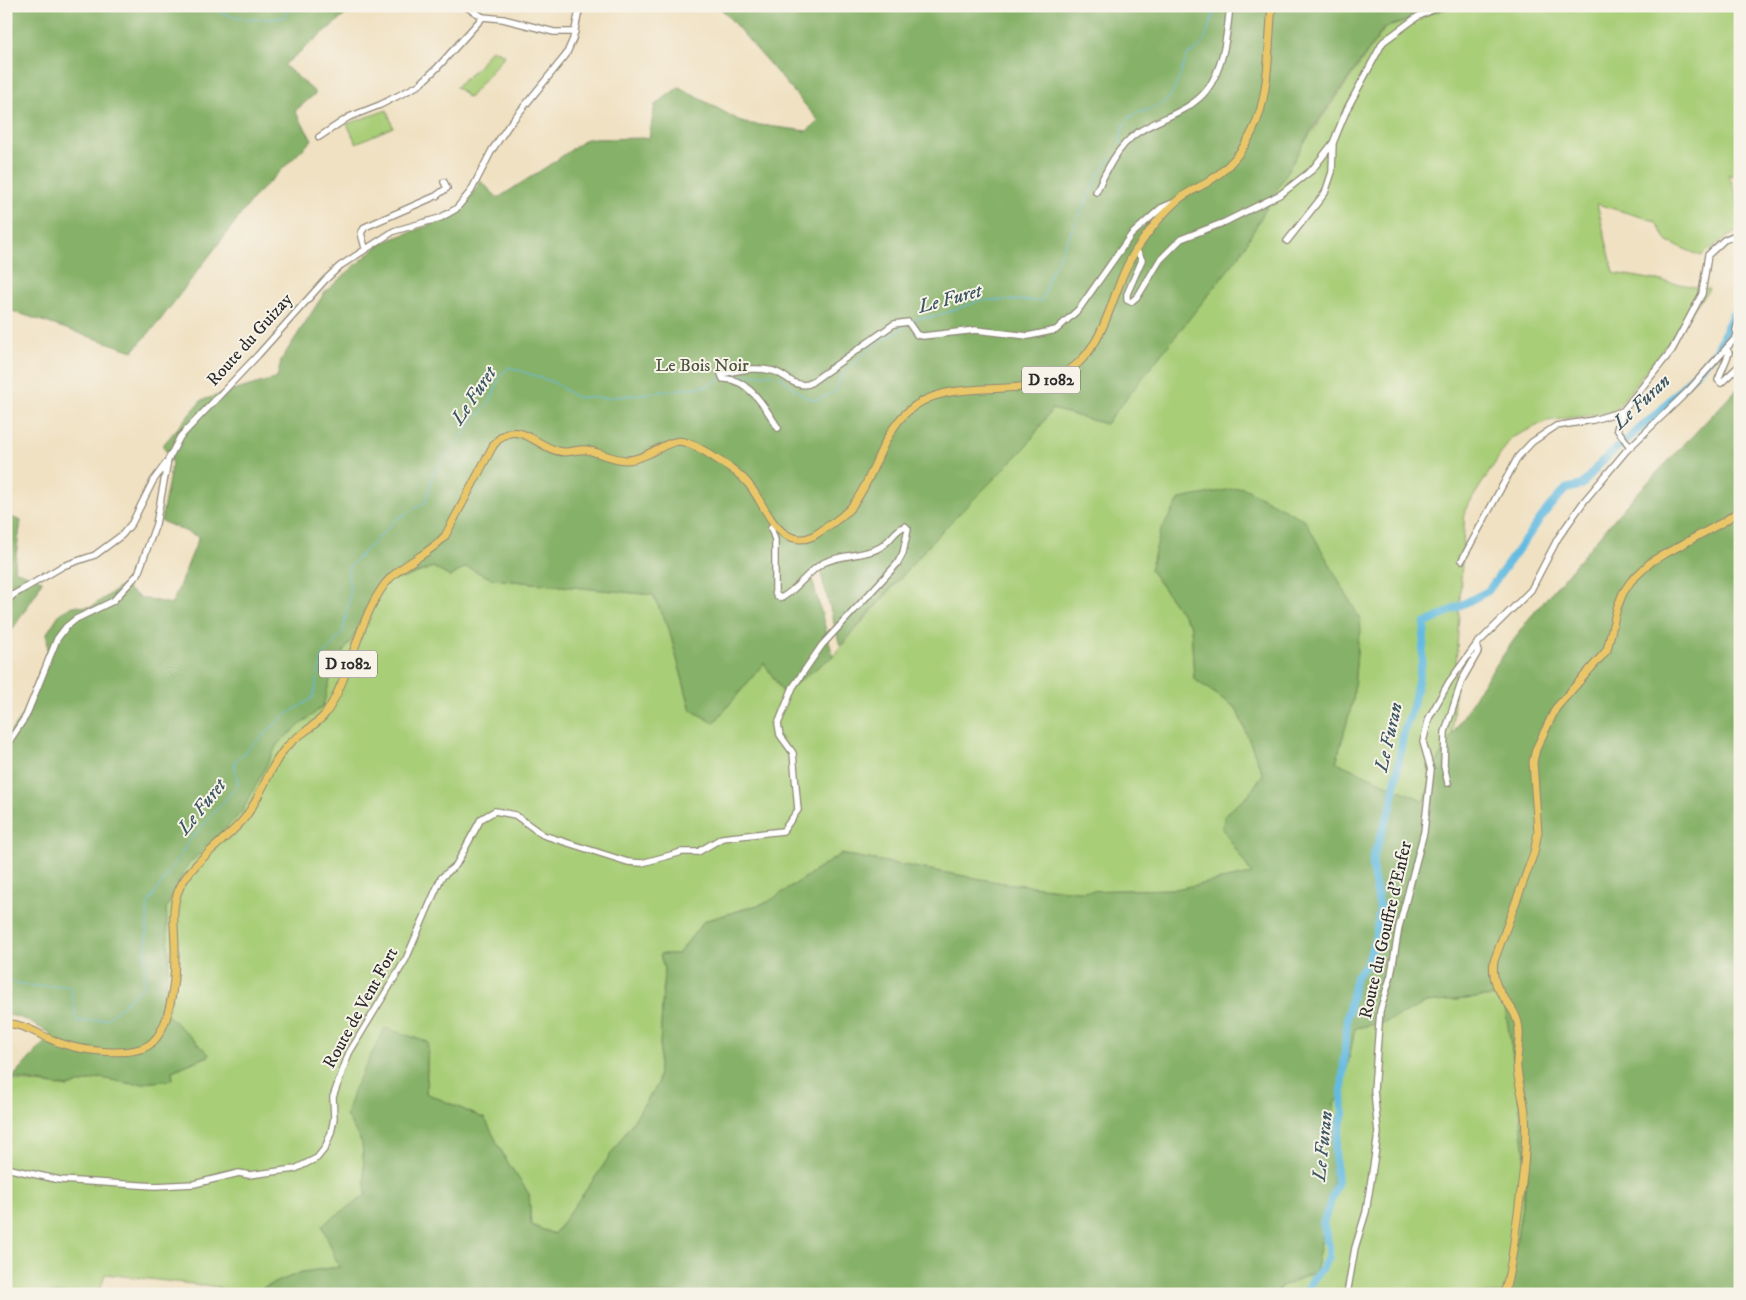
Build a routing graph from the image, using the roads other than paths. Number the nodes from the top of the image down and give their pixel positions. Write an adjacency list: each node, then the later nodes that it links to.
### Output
1 (465, 6): 6 (street)
2 (580, 6): 7 (street, Route du Guizay)
3 (1230, 6): 11 (street)
4 (1272, 6): 12 (main road, D 1082)
5 (1440, 6): 9 (street)
6 (483, 17): 7 (street); 8 (street)
7 (575, 32): 15 (street, Route du Guizay)
8 (319, 136)
9 (1333, 143): 14 (street); 16 (street)
10 (444, 182): 15 (street)
11 (1096, 192)
12 (1175, 202): 16 (main road, D 1082); 22 (street)
13 (1740, 233): 21 (street)
14 (1287, 242)
15 (365, 248): 24 (street, Route du Guizay)
16 (1136, 250): 26 (main road, D 1082)
17 (1740, 318): 18 (street)
18 (1739, 334): 19 (street, Route du Gouffre d'Enfer)
19 (1726, 349): 20 (street); 23 (street, Route du Gouffre d'Enfer)
20 (1740, 366)
21 (1623, 411): 23 (street); 27 (street)
22 (778, 428)
23 (1629, 446): 29 (street, Route du Gouffre d'Enfer)
24 (168, 460): 28 (street); 30 (street, Route du Guizay)
25 (1740, 510): 35 (main road)
26 (774, 523): 32 (main road, D 1082); 33 (street, Route de Vent Fort)
27 (1462, 560)
28 (6, 602)
29 (1476, 645): 31 (street); 34 (street, Route du Gouffre d'Enfer)
30 (6, 746)
31 (1448, 783)
32 (6, 1023)
33 (6, 1168)
34 (1347, 1294)
35 (1504, 1294)

